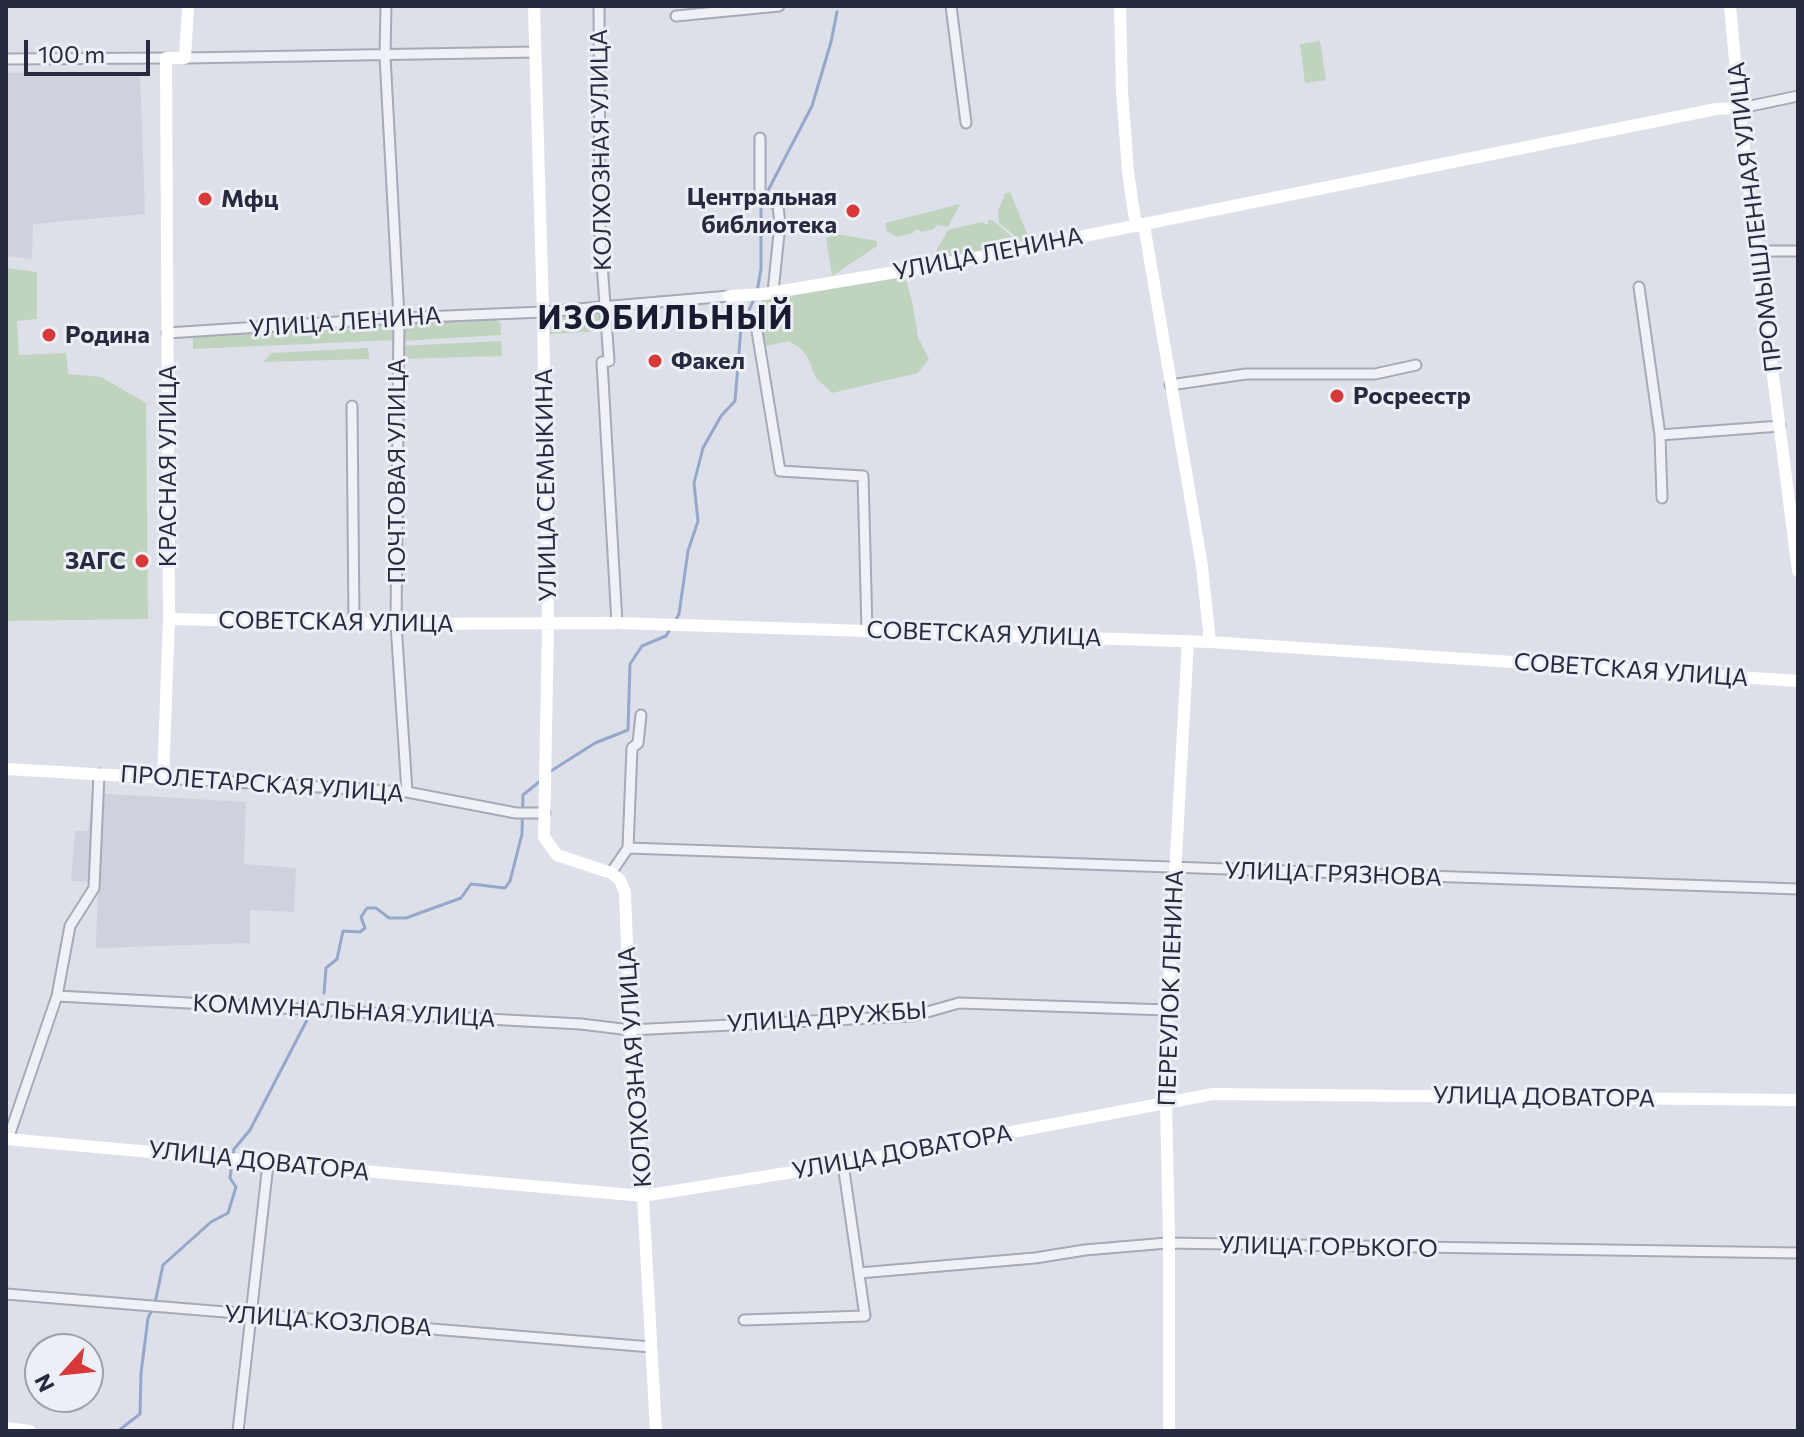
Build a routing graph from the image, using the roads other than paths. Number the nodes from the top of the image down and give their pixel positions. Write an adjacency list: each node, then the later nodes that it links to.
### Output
1 (188, 6): 13 (street)
2 (386, 6): 11 (street, ПОЧТОВАЯ УЛИЦА)
3 (534, 6): 10 (street, УЛИЦА СЕМЫКИНА)
4 (599, 6): 25 (street, КОЛХОЗНАЯ УЛИЦА)
5 (779, 6): 9 (street)
6 (951, 6): 17 (street)
7 (1120, 6): 19 (street)
8 (1730, 6): 16 (street, ПРОМЫШЛЕННАЯ УЛИЦА)
9 (676, 16)
10 (535, 52): 11 (street); 26 (street, УЛИЦА СЕМЫКИНА)
11 (385, 56): 13 (street); 27 (street, ПОЧТОВАЯ УЛИЦА)
12 (166, 58): 13 (street); 14 (street); 29 (street, КРАСНАЯ УЛИЦА)
13 (185, 58)
14 (6, 59)
15 (1798, 96): 16 (street, УЛИЦА ЛЕНИНА)
16 (1741, 108): 19 (street, УЛИЦА ЛЕНИНА); 20 (street, ПРОМЫШЛЕННАЯ УЛИЦА)
17 (966, 123)
18 (760, 138): 23 (street)
19 (1140, 226): 23 (street, УЛИЦА ЛЕНИНА); 31 (street)
20 (1759, 251): 21 (street); 33 (street, ПРОМЫШЛЕННАЯ УЛИЦА)
21 (1798, 251)
22 (1639, 287): 34 (street)
23 (763, 294): 24 (street, УЛИЦА ЛЕНИНА)
24 (729, 296): 25 (street, УЛИЦА ЛЕНИНА)
25 (605, 307): 26 (street, УЛИЦА ЛЕНИНА); 39 (street, КОЛХОЗНАЯ УЛИЦА)
26 (543, 312): 27 (street, УЛИЦА ЛЕНИНА); 41 (street, УЛИЦА СЕМЫКИНА)
27 (399, 318): 29 (street, УЛИЦА ЛЕНИНА); 40 (street, ПОЧТОВАЯ УЛИЦА)
28 (755, 319): 42 (street)
29 (167, 333): 37 (street, КРАСНАЯ УЛИЦА)
30 (1416, 365): 31 (street)
31 (1170, 385): 44 (street)
32 (352, 406): 38 (street)
33 (1780, 426): 34 (street); 36 (street, ПРОМЫШЛЕННАЯ УЛИЦА)
34 (1660, 435): 35 (street)
35 (1662, 498)
36 (1798, 571)
37 (169, 619): 38 (street, СОВЕТСКАЯ УЛИЦА); 49 (street, КРАСНАЯ УЛИЦА)
38 (354, 623): 40 (street, СОВЕТСКАЯ УЛИЦА)
39 (617, 623): 41 (street, СОВЕТСКАЯ УЛИЦА); 42 (street, СОВЕТСКАЯ УЛИЦА)
40 (396, 624): 41 (street, СОВЕТСКАЯ УЛИЦА); 50 (street, ПОЧТОВАЯ УЛИЦА)
41 (548, 625): 51 (street, УЛИЦА СЕМЫКИНА)
42 (867, 630): 43 (street, СОВЕТСКАЯ УЛИЦА)
43 (1188, 641): 44 (street, СОВЕТСКАЯ УЛИЦА); 53 (street, ПЕРЕУЛОК ЛЕНИНА)
44 (1210, 642): 45 (street, СОВЕТСКАЯ УЛИЦА)
45 (1798, 681)
46 (641, 715): 52 (street)
47 (6, 769): 48 (street, ПРОЛЕТАРСКАЯ УЛИЦА)
48 (99, 774): 49 (street, ПРОЛЕТАРСКАЯ УЛИЦА); 56 (street)
49 (163, 778): 50 (street, ПРОЛЕТАРСКАЯ УЛИЦА)
50 (407, 792): 51 (street, ПРОЛЕТАРСКАЯ УЛИЦА)
51 (545, 813): 54 (street, УЛИЦА СЕМЫКИНА)
52 (628, 848): 53 (street, УЛИЦА ГРЯЗНОВА); 54 (street)
53 (1176, 868): 55 (street, УЛИЦА ГРЯЗНОВА); 57 (street, ПЕРЕУЛОК ЛЕНИНА)
54 (611, 873): 58 (street, КОЛХОЗНАЯ УЛИЦА)
55 (1798, 889)
56 (57, 996): 58 (street, КОММУНАЛЬНАЯ УЛИЦА); 61 (street)
57 (1167, 1010): 58 (street, УЛИЦА ДРУЖБЫ); 60 (street, ПЕРЕУЛОК ЛЕНИНА)
58 (630, 1030): 64 (street, КОЛХОЗНАЯ УЛИЦА)
59 (1798, 1100): 60 (street, УЛИЦА ДОВАТОРА)
60 (1166, 1101): 63 (street, УЛИЦА ДОВАТОРА); 65 (street, ПЕРЕУЛОК ЛЕНИНА)
61 (7, 1139): 62 (street, УЛИЦА ДОВАТОРА)
62 (268, 1164): 64 (street, УЛИЦА ДОВАТОРА); 69 (street)
63 (843, 1164): 64 (street, УЛИЦА ДОВАТОРА); 67 (street)
64 (643, 1196): 71 (street, КОЛХОЗНАЯ УЛИЦА)
65 (1167, 1243): 66 (street, УЛИЦА ГОРЬКОГО); 67 (street, УЛИЦА ГОРЬКОГО); 76 (street, ПЕРЕУЛОК ЛЕНИНА)
66 (1798, 1253)
67 (859, 1273): 70 (street)
68 (6, 1294): 69 (street, УЛИЦА КОЗЛОВА)
69 (250, 1313): 71 (street, УЛИЦА КОЗЛОВА); 74 (street)
70 (744, 1320)
71 (651, 1347): 75 (street, КОЛХОЗНАЯ УЛИЦА)
72 (6, 1428): 73 (street)
73 (30, 1431)
74 (238, 1431)
75 (656, 1431)
76 (1169, 1431)

